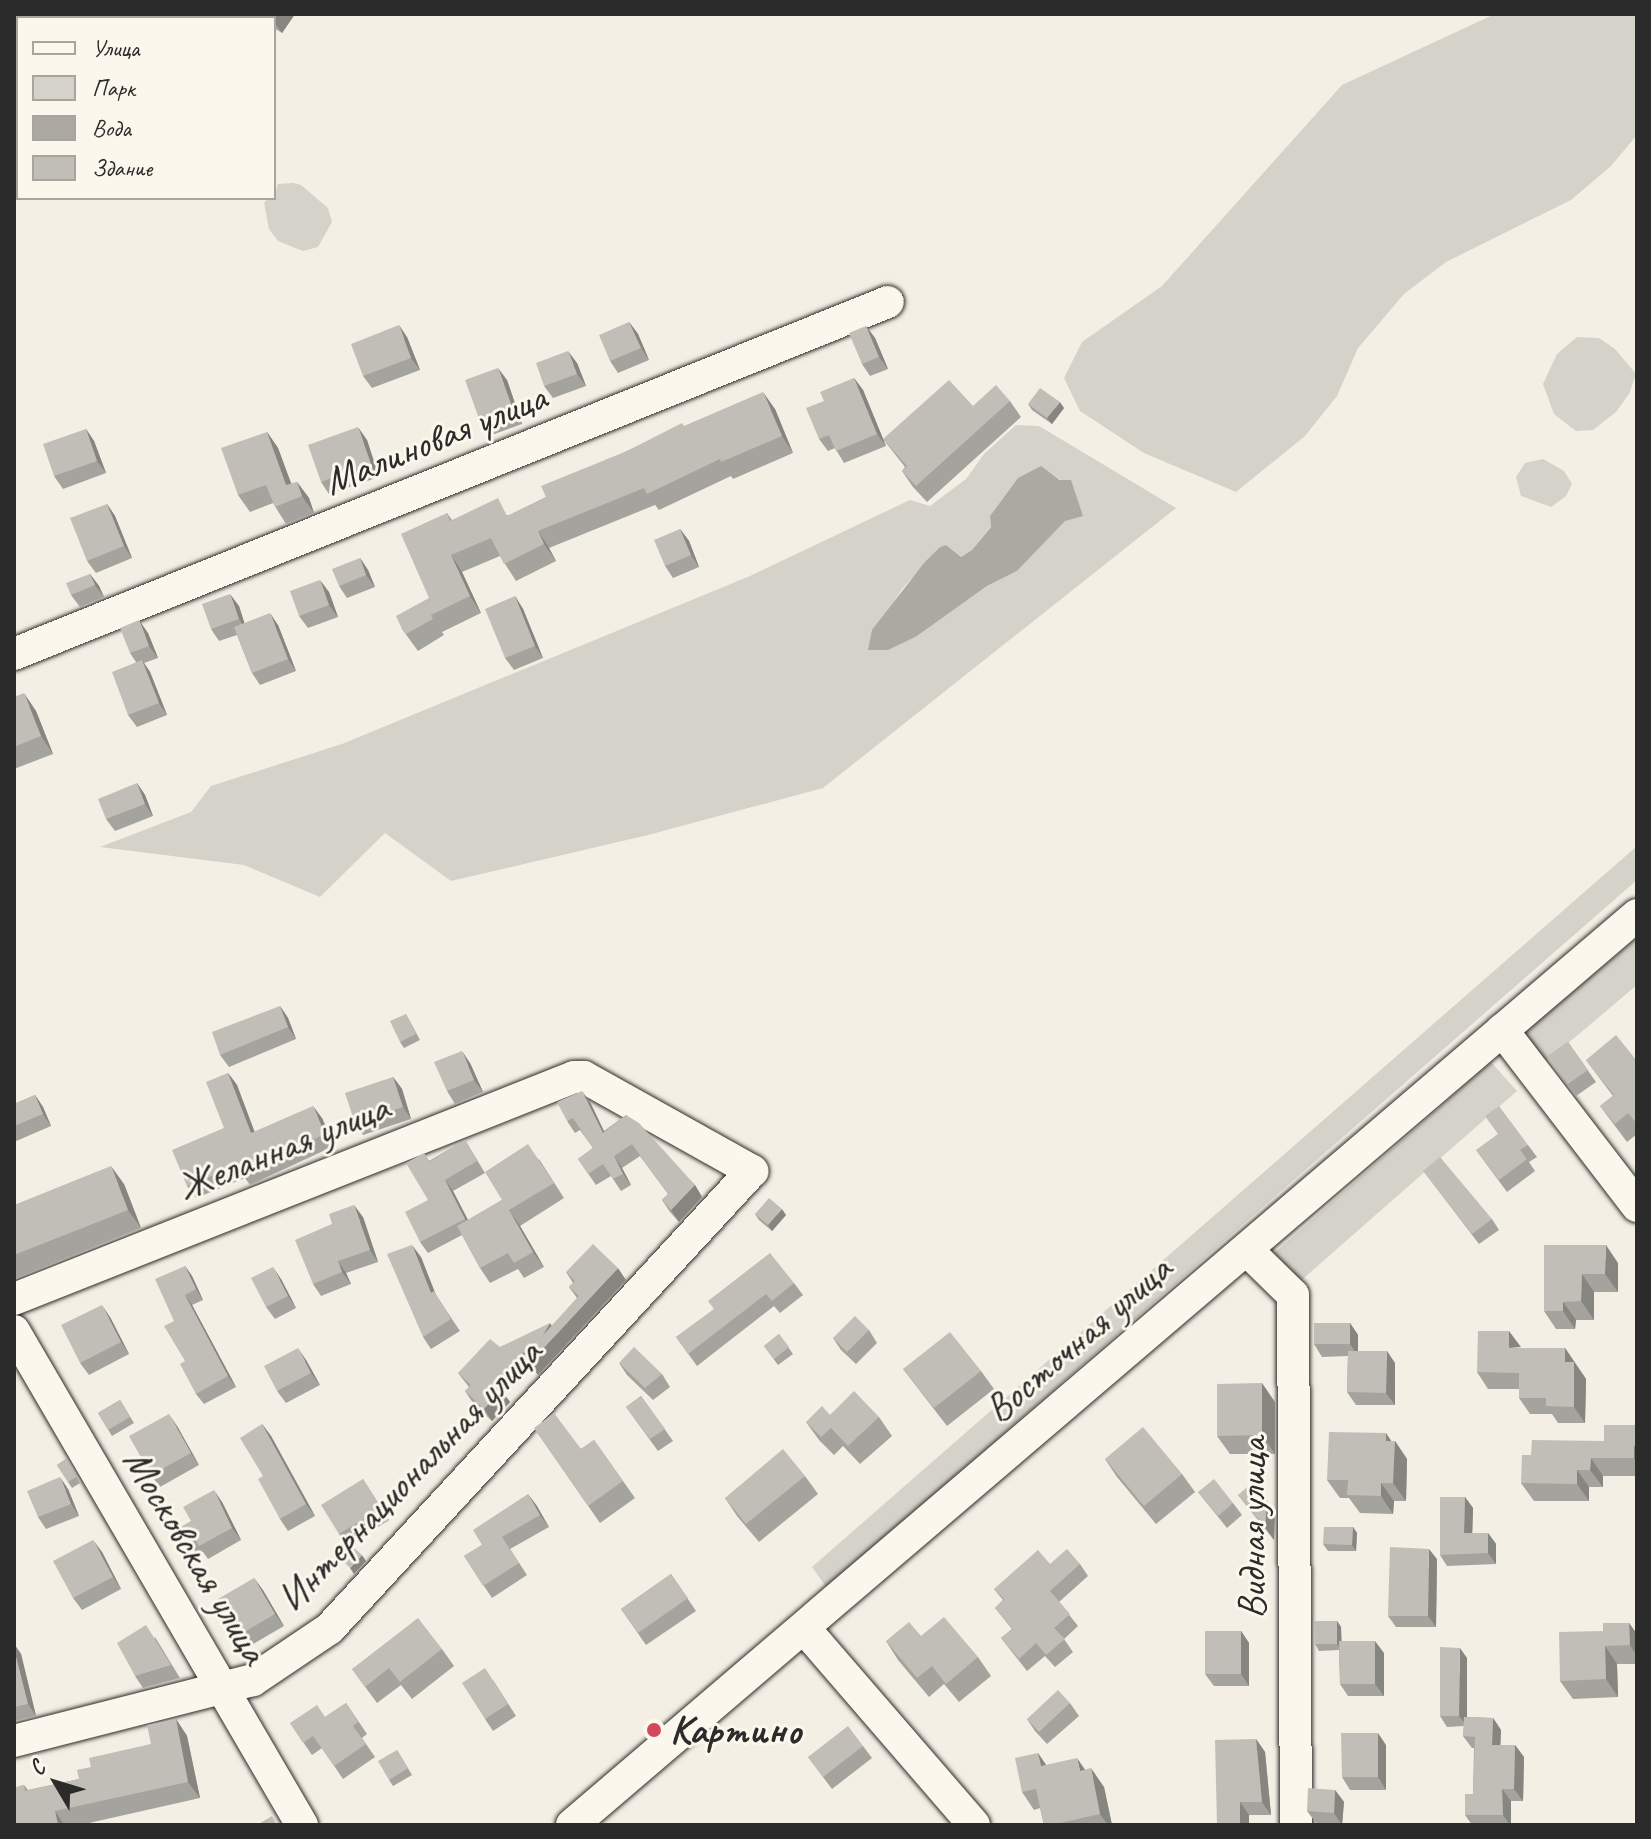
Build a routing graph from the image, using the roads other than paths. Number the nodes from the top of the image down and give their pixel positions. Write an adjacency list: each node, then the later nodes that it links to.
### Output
1 (888, 302): 2 (street, Малиновая улица)
2 (14, 654)
3 (1637, 915): 4 (street, Восточная улица)
4 (1502, 1030): 6 (street); 7 (street, Восточная улица)
5 (752, 1171): 8 (street, Желанная улица); 11 (street, Интернациональная улица)
6 (1637, 1206)
7 (1247, 1250): 10 (street, Восточная улица); 16 (street, Видная улица)
8 (14, 1299)
9 (14, 1331): 11 (street, Московская улица)
10 (804, 1628): 13 (street, Восточная улица); 15 (street)
11 (225, 1687): 12 (street, Интернациональная улица); 14 (street, Московская улица)
12 (14, 1741)
13 (587, 1821)
14 (302, 1825)
15 (974, 1825)
16 (1296, 1825)

